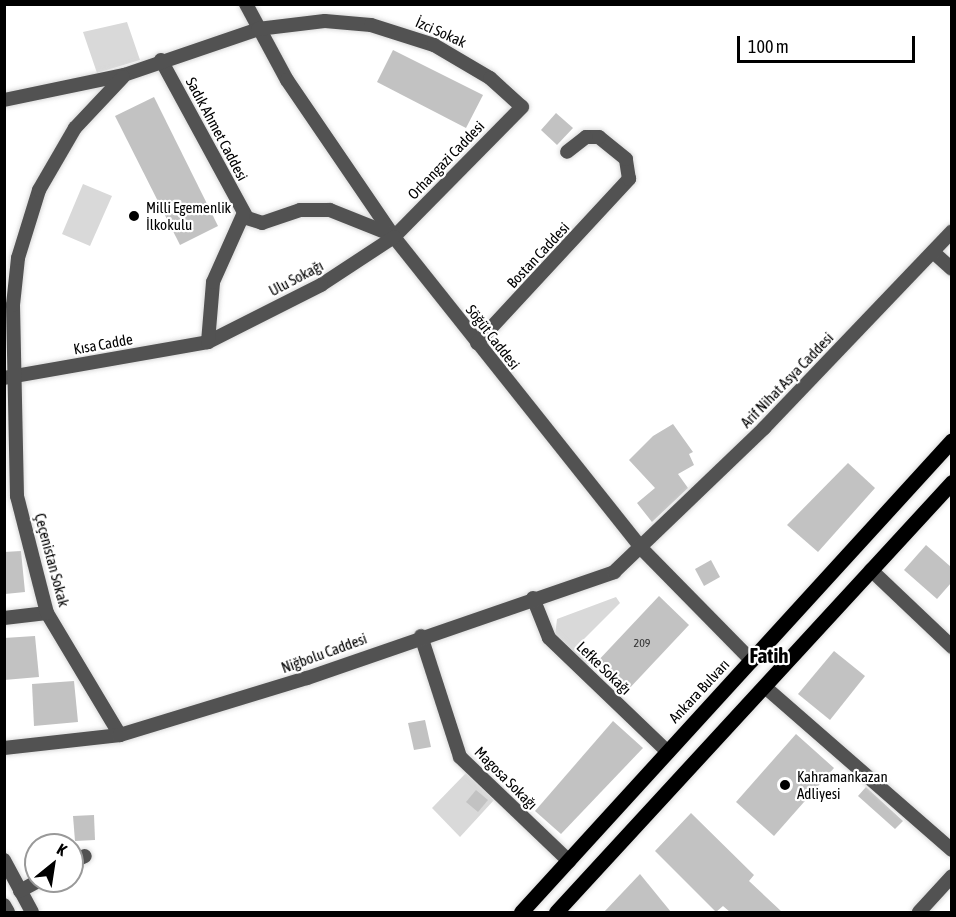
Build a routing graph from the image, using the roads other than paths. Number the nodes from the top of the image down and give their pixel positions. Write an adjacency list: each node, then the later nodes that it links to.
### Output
1 (246, 4): 2 (street, Söğüt Caddesi)
2 (258, 29): 3 (street, İzci Sokak); 6 (street, İzci Sokak); 10 (street, Söğüt Caddesi)
3 (161, 60): 4 (street, İzci Sokak); 8 (street, Sadık Ahmet Caddesi)
4 (124, 75): 5 (street, İzci Sokak); 15 (street, Çeçenistan Sokak)
5 (4, 100)
6 (522, 107): 10 (street, Orhangazi Caddesi)
7 (567, 152): 14 (street, Bostan Caddesi)
8 (243, 215): 10 (street); 13 (street)
9 (951, 231): 11 (street, Arif Nihat Asya Caddesi)
10 (394, 237): 13 (street, Ulu Sokağı); 14 (street, Söğüt Caddesi)
11 (933, 252): 12 (street); 18 (street, Arif Nihat Asya Caddesi)
12 (951, 269)
13 (208, 342): 15 (street, Kısa Cadde)
14 (477, 343): 18 (street, Söğüt Caddesi)
15 (11, 377): 21 (street, Çeçenistan Sokak)
16 (951, 440): 25 (main road, Ankara Bulvarı)
17 (951, 482): 19 (main road)
18 (642, 549): 20 (street, Niğbolu Caddesi); 25 (street, Söğüt Caddesi)
19 (871, 570): 24 (street); 26 (main road)
20 (533, 598): 23 (street, Niğbolu Caddesi); 29 (street, Lefke Sokağı)
21 (47, 613): 22 (street); 27 (street, Çeçenistan Sokak)
22 (4, 618)
23 (421, 636): 27 (street, Niğbolu Caddesi); 32 (street, Magosa Sokağı)
24 (951, 647)
25 (752, 661): 29 (main road, Ankara Bulvarı)
26 (765, 687): 30 (street); 40 (main road)
27 (120, 735): 28 (street, Niğbolu Caddesi)
28 (4, 748)
29 (668, 752): 32 (main road, Ankara Bulvarı)
30 (951, 850)
31 (4, 860): 35 (street)
32 (569, 861): 39 (main road, Ankara Bulvarı)
33 (951, 876): 41 (street)
34 (24, 889): 35 (street)
35 (20, 891): 38 (street)
36 (4, 905): 37 (street)
37 (8, 912)
38 (33, 912)
39 (521, 912)
40 (556, 912)
41 (919, 912)

